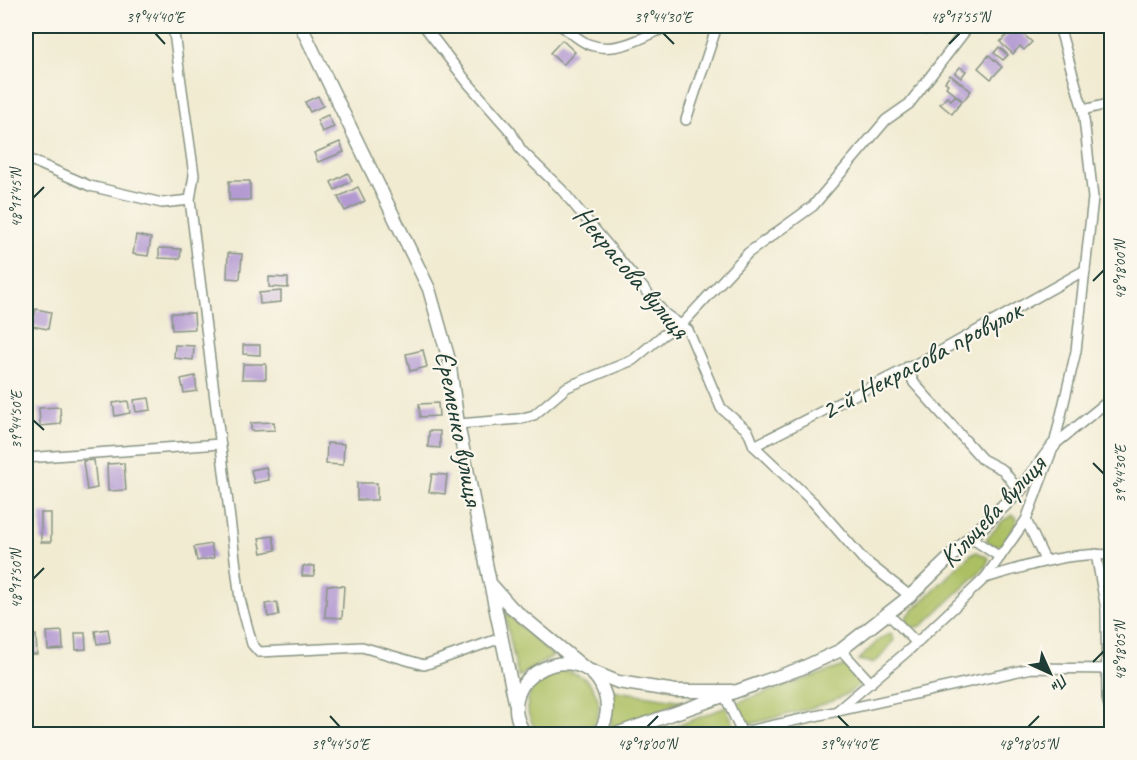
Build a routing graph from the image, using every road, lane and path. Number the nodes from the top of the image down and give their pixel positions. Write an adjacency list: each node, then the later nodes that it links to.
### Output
1 (173, 26): 13 (street)
2 (301, 26): 18 (street, Єременко вулиця)
3 (424, 26): 15 (street, Некрасова вулиця)
4 (561, 26): 5 (street)
5 (668, 26)
6 (717, 26): 11 (street)
7 (969, 26): 15 (street)
8 (1059, 26): 10 (street, Кільцева вулиця)
9 (1112, 103): 10 (street)
10 (1083, 110): 14 (street, Кільцева вулиця)
11 (686, 120)
12 (26, 159): 13 (street)
13 (190, 200): 19 (street)
14 (1085, 270): 16 (street, 2-й Некрасова провулок); 20 (street, Кільцева вулиця)
15 (680, 324): 18 (street); 21 (street, Некрасова вулиця)
16 (908, 367): 21 (street, 2-й Некрасова провулок); 23 (street)
17 (1112, 398): 20 (street)
18 (458, 424): 31 (street, Єременко вулиця)
19 (220, 444): 22 (street); 34 (street)
20 (1054, 445): 23 (street, Кільцева вулиця); 24 (street)
21 (754, 446): 32 (street, Некрасова вулиця)
22 (26, 458)
23 (1020, 491): 25 (street, Кільцева вулиця)
24 (1026, 520): 28 (street); 29 (street)
25 (970, 538): 28 (street); 32 (street, Кільцева вулиця)
26 (1096, 554): 27 (street); 29 (street); 38 (street)
27 (1112, 555)
28 (1000, 556): 30 (street)
29 (1045, 560): 30 (street)
30 (985, 578): 35 (street)
31 (490, 583): 34 (street); 37 (street, Єременко вулиця)
32 (910, 596): 33 (street, Кільцева вулиця)
33 (888, 614): 35 (street); 36 (street, Кільцева вулиця)
34 (501, 638): 41 (street)
35 (917, 643): 39 (street)
36 (841, 650): 39 (street); 40 (street, Кільцева вулиця)
37 (586, 669): 40 (street, Єременко вулиця); 41 (street); 47 (street)
38 (1109, 669): 42 (street); 43 (street)
39 (871, 683): 42 (street)
40 (728, 693): 44 (street, Кільцева вулиця); 46 (street)
41 (516, 709): 45 (street)
42 (837, 711): 46 (street)
43 (1112, 716)
44 (648, 729): 48 (street, Кільцева вулиця)
45 (524, 734)
46 (738, 734)
47 (598, 735)
48 (616, 735)

